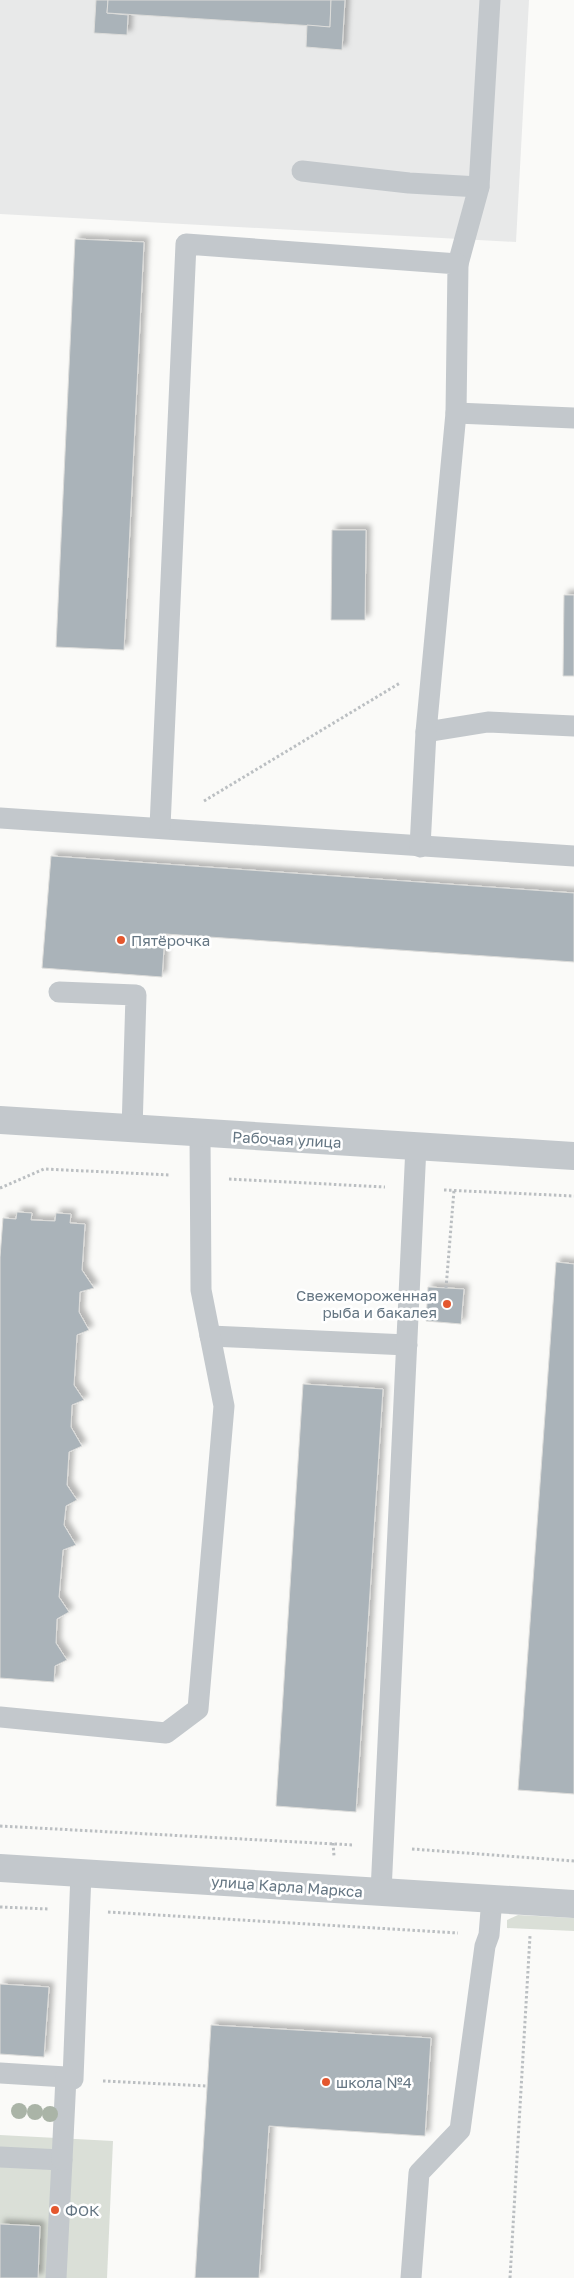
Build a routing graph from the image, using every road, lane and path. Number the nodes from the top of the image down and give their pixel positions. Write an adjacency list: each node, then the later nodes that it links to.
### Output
1 (490, 0): 3 (lane)
2 (302, 171): 3 (lane)
3 (479, 187): 4 (lane)
4 (458, 264): 5 (lane); 12 (lane)
5 (456, 413): 6 (lane); 7 (lane)
6 (574, 418)
7 (432, 663): 9 (lane); 10 (path)
8 (574, 726): 9 (lane)
9 (426, 732): 13 (lane)
10 (203, 802)
11 (0, 818): 12 (lane)
12 (160, 828): 13 (lane)
13 (420, 847): 14 (lane)
14 (574, 856)
15 (59, 992): 17 (lane)
16 (0, 1120): 17 (street, Рабочая улица)
17 (132, 1130): 18 (street, Рабочая улица)
18 (200, 1134): 19 (street, Рабочая улица); 21 (lane)
19 (416, 1146): 20 (street, Рабочая улица); 23 (lane)
20 (574, 1156)
21 (200, 1177): 22 (path); 23 (path); 27 (lane)
22 (0, 1188)
23 (415, 1188): 24 (path); 28 (lane)
24 (454, 1190): 25 (path); 26 (path)
25 (574, 1196)
26 (446, 1288)
27 (210, 1336): 28 (lane); 29 (lane)
28 (407, 1345): 31 (lane)
29 (0, 1717)
30 (0, 1826): 31 (path)
31 (384, 1847): 32 (path); 35 (lane)
32 (574, 1860)
33 (0, 1868): 34 (street, улица Карла Маркса)
34 (81, 1873): 35 (street, улица Карла Маркса); 39 (lane)
35 (381, 1892): 36 (street, улица Карла Маркса)
36 (492, 1898): 37 (street, улица Карла Маркса); 40 (lane)
37 (574, 1904)
38 (0, 1906): 39 (path)
39 (80, 1910): 40 (path); 44 (lane)
40 (489, 1935): 41 (path); 49 (lane)
41 (530, 1936): 42 (path); 50 (path)
42 (539, 1937)
43 (0, 2073): 44 (lane)
44 (69, 2078): 45 (path); 47 (lane)
45 (207, 2086)
46 (0, 2157): 47 (lane)
47 (62, 2160): 48 (lane)
48 (56, 2278)
49 (412, 2278)
50 (510, 2278)

